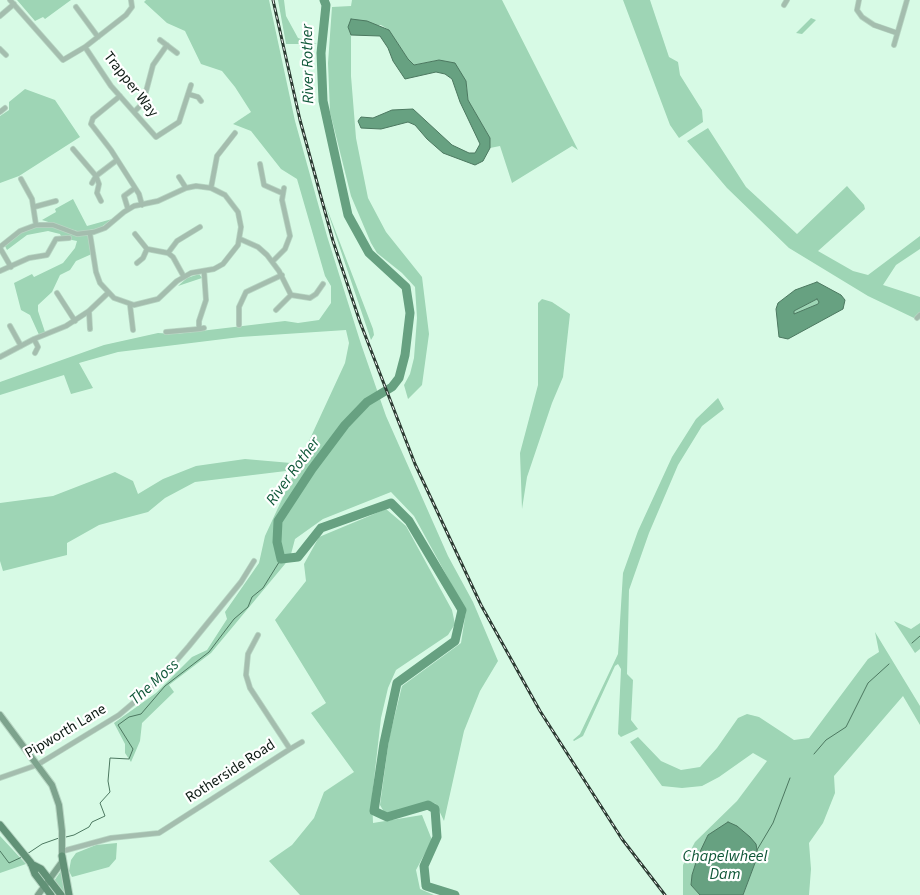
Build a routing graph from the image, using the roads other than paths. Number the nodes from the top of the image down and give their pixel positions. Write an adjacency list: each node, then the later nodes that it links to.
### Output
1 (10, 0): 6 (street)
2 (131, 0): 11 (street)
3 (787, 0): 7 (street)
4 (859, 0): 10 (street)
5 (907, 0): 10 (street)
6 (14, 4): 9 (street); 15 (street)
7 (784, 5)
8 (76, 7): 11 (street)
9 (0, 16)
10 (897, 33): 14 (street)
11 (98, 37): 15 (street)
12 (160, 40): 13 (street)
13 (167, 45): 17 (street); 25 (street)
14 (894, 45)
15 (85, 47): 21 (street, Trapper Way)
16 (0, 49): 18 (street)
17 (177, 53)
18 (6, 55)
19 (191, 85): 20 (street)
20 (188, 94): 22 (street); 25 (street, Trapper Way)
21 (120, 96): 25 (street, Trapper Way); 28 (street)
22 (201, 101)
23 (5, 108): 24 (street)
24 (0, 112)
25 (134, 112)
26 (235, 133): 36 (street)
27 (73, 149): 30 (street)
28 (118, 160): 30 (street); 34 (street)
29 (260, 164): 51 (street)
30 (96, 176): 33 (street); 38 (street)
31 (179, 177): 35 (street)
32 (21, 178): 40 (street)
33 (92, 183)
34 (135, 188): 39 (street); 41 (street)
35 (186, 188): 36 (street); 39 (street)
36 (211, 188): 47 (street)
37 (56, 201): 40 (street)
38 (100, 201)
39 (142, 205): 41 (street)
40 (34, 207): 42 (street)
41 (128, 209): 44 (street)
42 (36, 225): 44 (street); 48 (street)
43 (200, 227): 50 (street)
44 (90, 234): 60 (street)
45 (135, 234): 49 (street)
46 (69, 238): 53 (street)
47 (240, 240): 51 (street); 55 (street)
48 (0, 248): 53 (street)
49 (147, 248): 50 (street); 52 (street)
50 (168, 253): 57 (street)
51 (273, 261): 56 (street)
52 (137, 262)
53 (11, 266): 54 (street)
54 (0, 271)
55 (204, 271): 57 (street); 70 (street)
56 (282, 275): 61 (street); 66 (street)
57 (184, 277): 62 (street)
58 (322, 284): 61 (street)
59 (57, 293): 65 (street)
60 (108, 293): 62 (street); 64 (street)
61 (291, 296): 63 (street)
62 (130, 305): 69 (street)
63 (276, 310)
64 (90, 311): 65 (street); 68 (street)
65 (75, 321): 71 (street)
66 (239, 325)
67 (10, 326): 72 (street)
68 (90, 328)
69 (133, 330)
70 (166, 332)
71 (34, 339): 72 (street); 73 (street)
72 (21, 346): 74 (street)
73 (35, 353)
74 (0, 357)
75 (254, 561): 80 (street, Pipworth Lane)
76 (258, 635): 79 (street, Rotherside Road)
77 (0, 715): 80 (main road)
78 (302, 742): 79 (street)
79 (290, 749): 83 (street, Rotherside Road)
80 (37, 765): 81 (street, Pipworth Lane); 83 (main road)
81 (0, 778)
82 (0, 825): 84 (main road)
83 (63, 854): 85 (main road); 91 (main road)
84 (31, 863): 85 (main road); 86 (main road)
85 (49, 880): 86 (main road); 89 (main road); 90 (main road)
86 (44, 887): 87 (main road); 88 (main road)
87 (38, 895)
88 (50, 895)
89 (55, 895)
90 (61, 895)
91 (69, 895)

